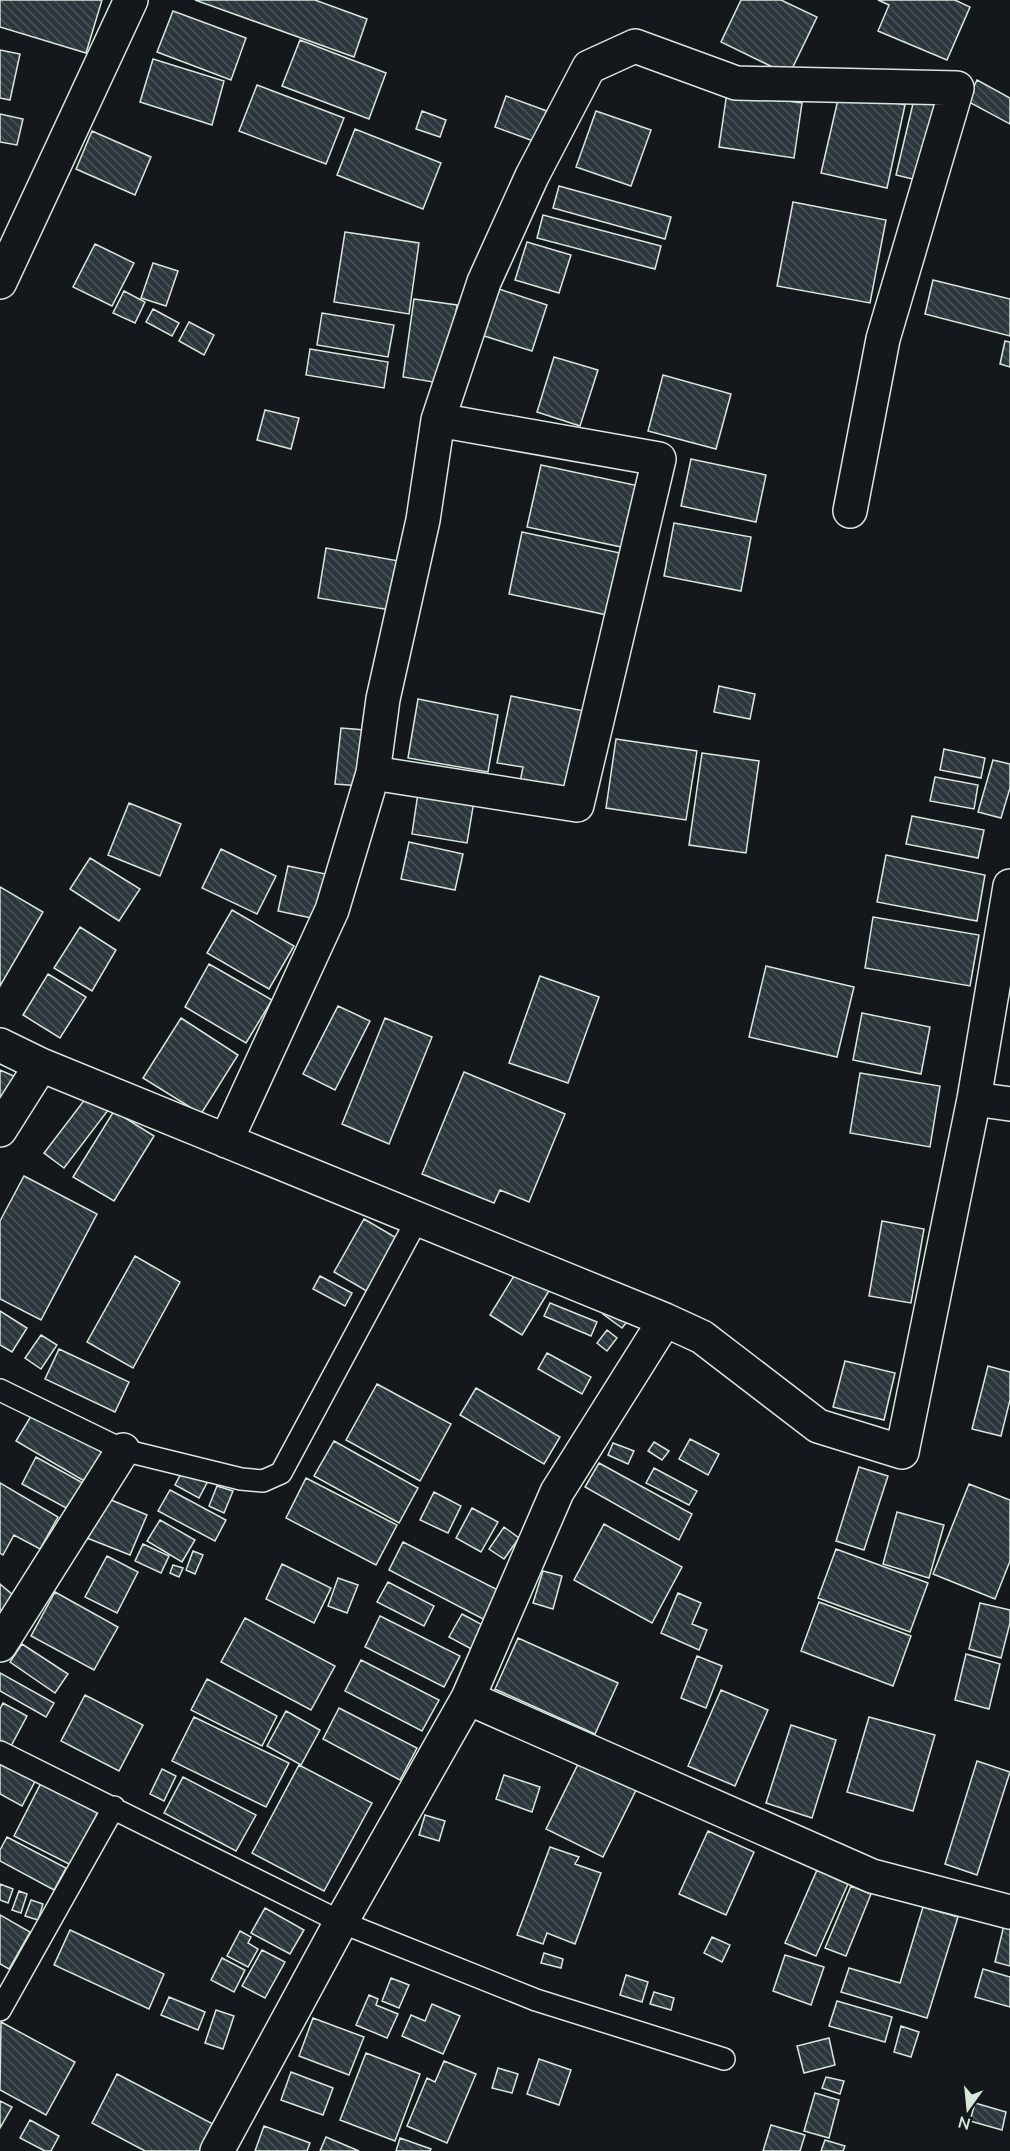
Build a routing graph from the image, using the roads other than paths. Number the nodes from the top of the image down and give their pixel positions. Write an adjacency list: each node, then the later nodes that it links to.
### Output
1 (131, 0): 2 (street)
2 (0, 282)
3 (438, 420): 4 (street); 5 (street); 5 (street)
4 (850, 511)
5 (373, 773): 12 (street)
6 (1010, 886): 9 (street)
7 (0, 1045): 8 (street)
8 (41, 1065): 11 (street); 12 (street)
9 (974, 1099): 10 (street); 14 (street)
10 (1010, 1104)
11 (0, 1130)
12 (226, 1141): 13 (street)
13 (418, 1218): 14 (street); 16 (lane)
14 (664, 1320): 18 (street)
15 (0, 1390): 16 (lane)
16 (123, 1450): 17 (street)
17 (0, 1645)
18 (468, 1698): 21 (street); 22 (street)
19 (0, 1752): 20 (lane)
20 (114, 1807): 22 (lane); 23 (lane)
21 (1010, 1912)
22 (341, 1922): 24 (lane); 25 (street)
23 (0, 2010)
24 (724, 2059)
25 (217, 2151)

